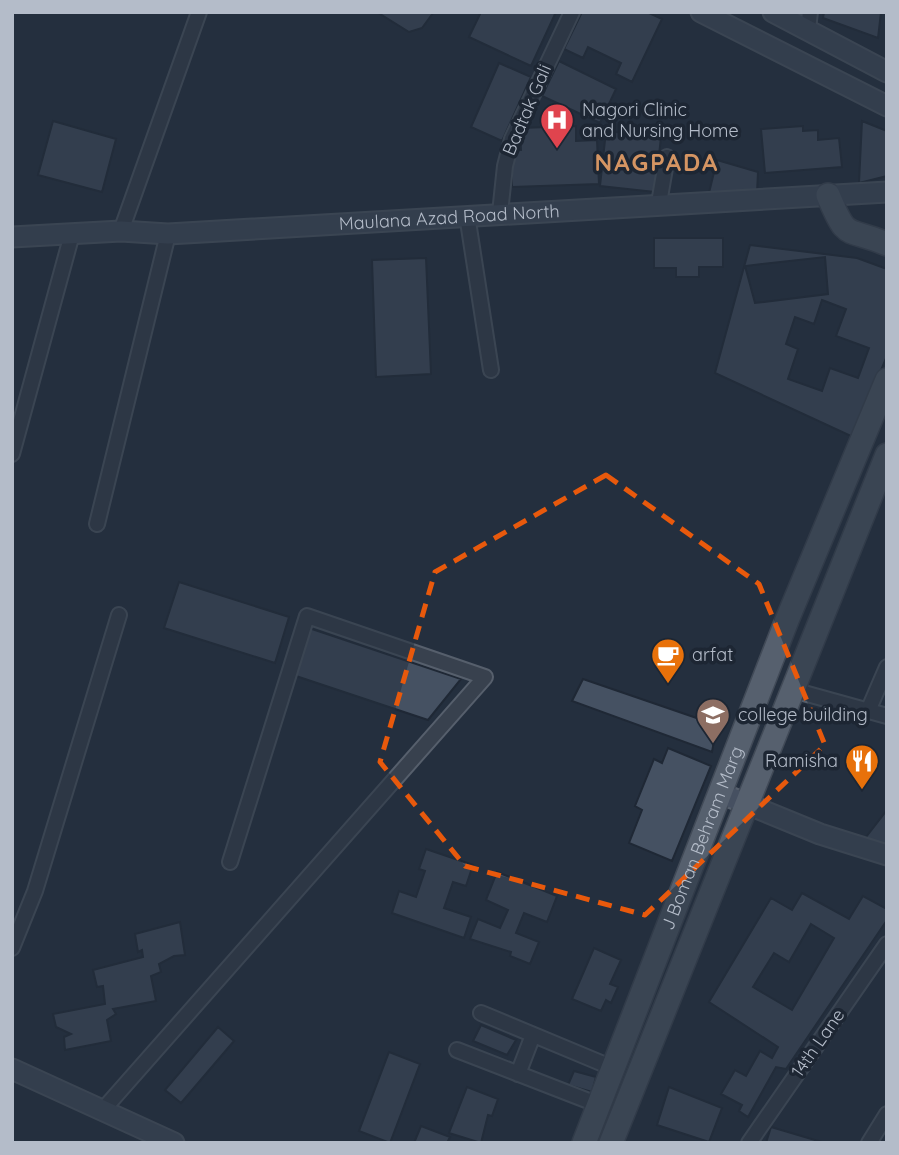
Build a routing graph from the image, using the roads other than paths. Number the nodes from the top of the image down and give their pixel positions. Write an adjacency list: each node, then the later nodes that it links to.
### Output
1 (199, 12): 14 (street)
2 (572, 12): 12 (street, Badtak Gali)
3 (701, 12): 7 (street)
4 (773, 12): 5 (street)
5 (809, 20): 6 (street)
6 (887, 72)
7 (887, 106)
8 (667, 157): 11 (street)
9 (887, 192): 10 (street, Maulana Azad Road North)
10 (828, 195): 11 (street, Maulana Azad Road North); 18 (main road)
11 (659, 203): 12 (street, Maulana Azad Road North)
12 (500, 214): 13 (street, Maulana Azad Road North)
13 (467, 215): 16 (street, Maulana Azad Road North); 19 (street)
14 (121, 232): 15 (street, Maulana Azad Road North); 16 (street, Maulana Azad Road North)
15 (72, 234): 17 (street, Maulana Azad Road North); 21 (street)
16 (168, 234): 23 (street)
17 (12, 237)
18 (887, 244)
19 (491, 370)
20 (887, 380): 29 (main road, J Boman Behram Marg)
21 (12, 454)
22 (887, 455): 26 (main road, J Boman Behram Marg)
23 (97, 524)
24 (119, 615): 34 (street)
25 (887, 667): 27 (street)
26 (793, 690): 27 (street); 30 (main road, J Boman Behram Marg)
27 (868, 711): 28 (street)
28 (887, 716)
29 (720, 793): 30 (street); 38 (main road, J Boman Behram Marg)
30 (747, 805): 31 (street); 46 (main road, J Boman Behram Marg)
31 (887, 855)
32 (230, 862): 42 (street)
33 (887, 944): 47 (street, 14th Lane)
34 (12, 948)
35 (481, 1013): 36 (street)
36 (533, 1035): 38 (street); 40 (street)
37 (457, 1050): 40 (street)
38 (613, 1068): 41 (main road, J Boman Behram Marg)
39 (12, 1069): 42 (street)
40 (518, 1074): 41 (street)
41 (599, 1105): 45 (main road, J Boman Behram Marg)
42 (102, 1111): 44 (street)
43 (887, 1114): 48 (street)
44 (174, 1143)
45 (584, 1143)
46 (611, 1143)
47 (750, 1143)
48 (869, 1143)

